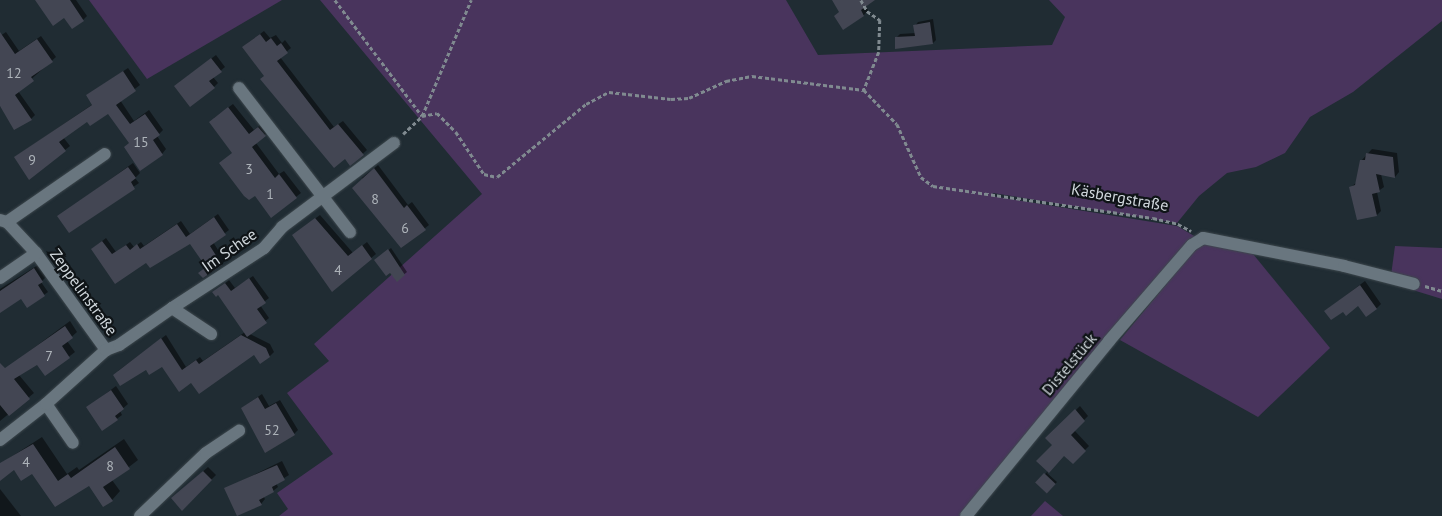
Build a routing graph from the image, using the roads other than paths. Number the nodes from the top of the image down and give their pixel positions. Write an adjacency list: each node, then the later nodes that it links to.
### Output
1 (239, 88): 4 (street)
2 (394, 143): 4 (street, Im Schee)
3 (105, 154): 5 (street, Zeppelinstraße)
4 (324, 196): 6 (street); 10 (street, Im Schee)
5 (4, 221): 7 (street, Zeppelinstraße)
6 (350, 232)
7 (36, 253): 8 (street, Zeppelinstraße); 12 (street, Zeppelinstraße)
8 (0, 278)
9 (1414, 284): 18 (street, Distelstück)
10 (172, 308): 11 (street); 12 (street, Im Schee)
11 (211, 334)
12 (106, 350): 13 (street, Im Schee)
13 (46, 404): 15 (street, Im Schee); 16 (street)
14 (239, 431): 17 (street)
15 (0, 440)
16 (73, 443)
17 (140, 516)
18 (966, 516)

